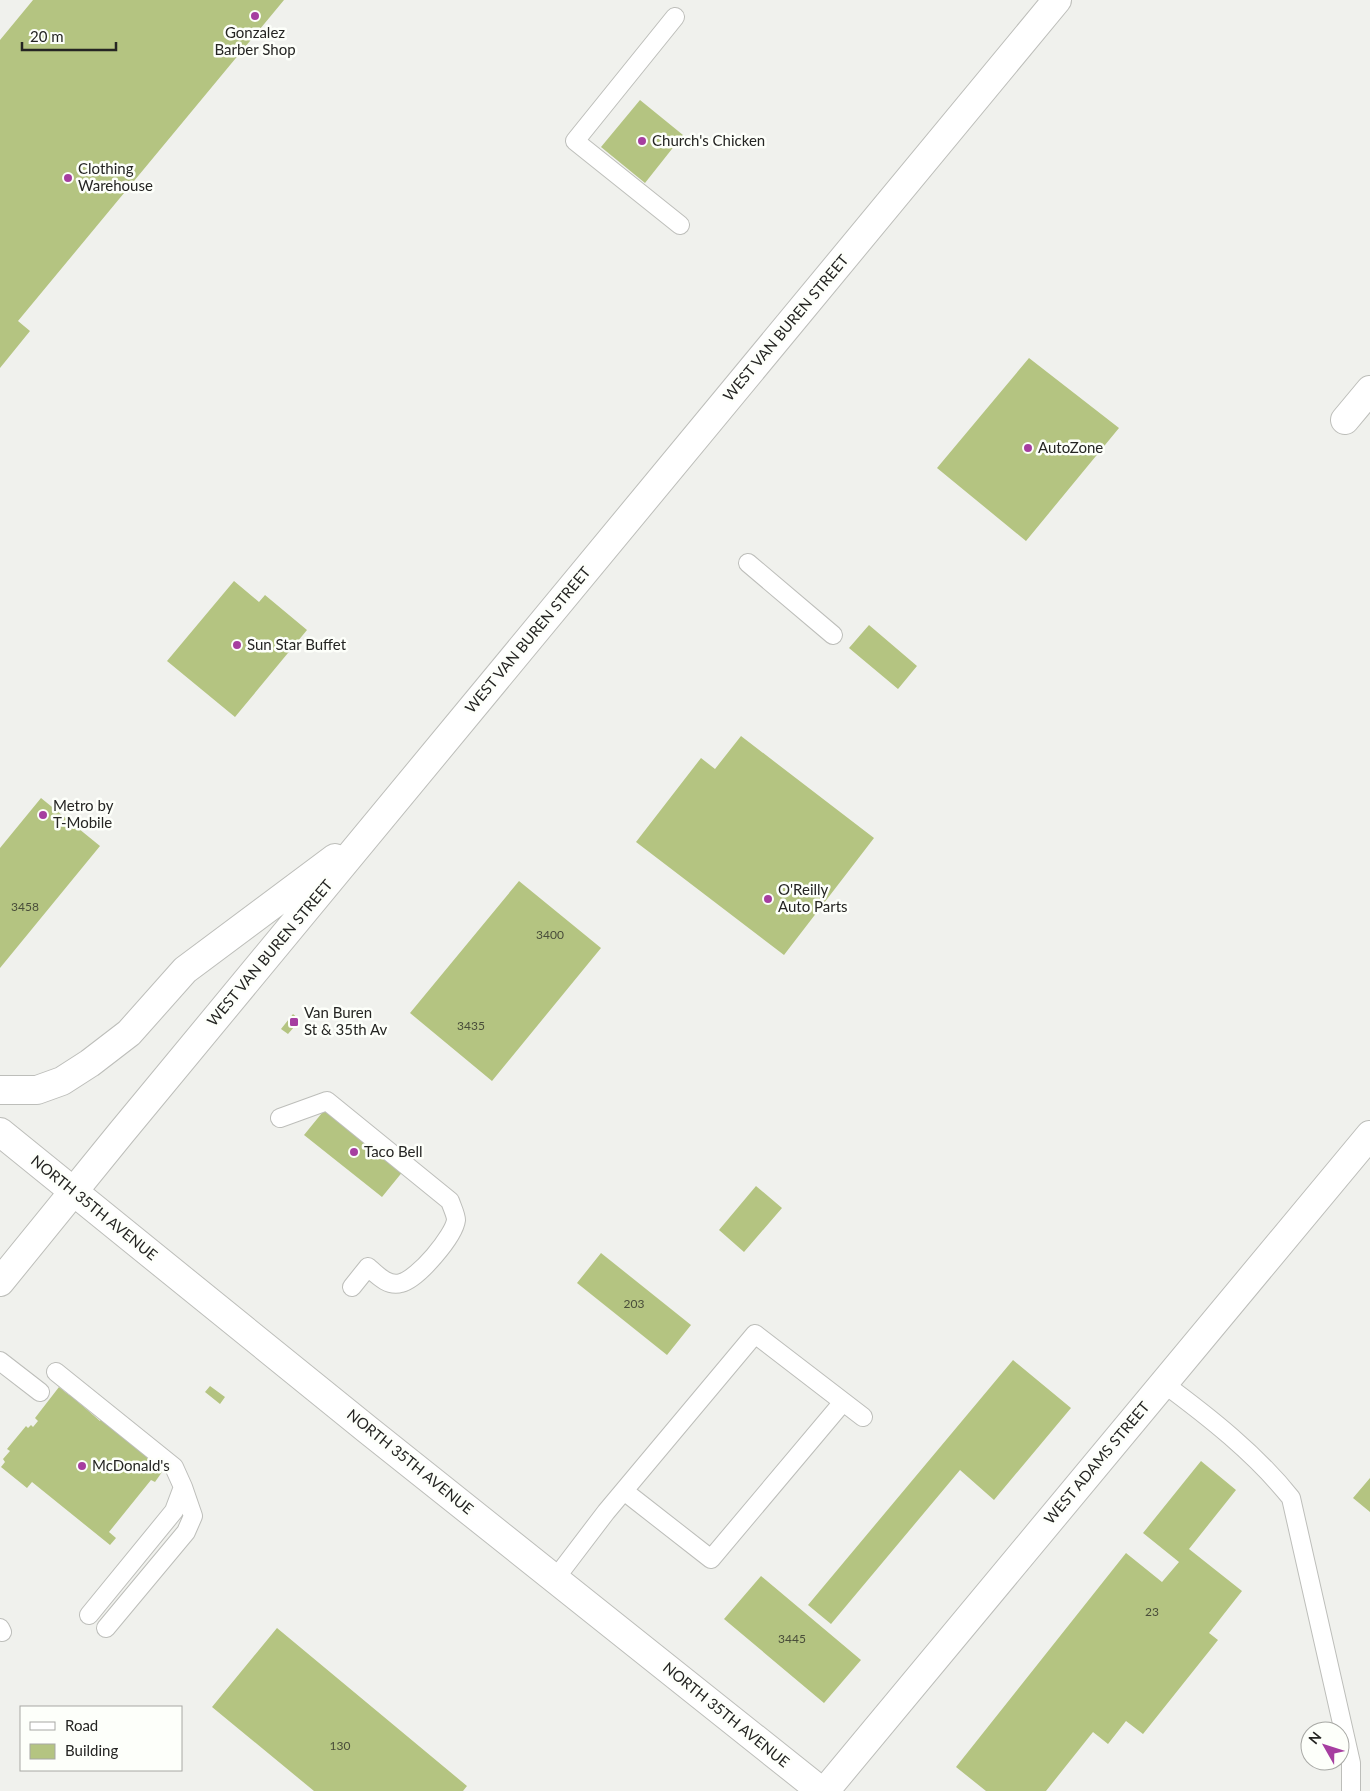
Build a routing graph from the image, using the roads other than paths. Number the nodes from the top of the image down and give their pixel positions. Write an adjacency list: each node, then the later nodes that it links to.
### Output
1 (1058, 0): 8 (main road, WEST VAN BUREN STREET)
2 (675, 18): 3 (lane)
3 (680, 226)
4 (1370, 390): 5 (main road)
5 (1345, 420)
6 (748, 563): 7 (lane)
7 (833, 635)
8 (370, 832): 9 (main road); 13 (main road, WEST VAN BUREN STREET)
9 (0, 1090)
10 (280, 1118): 15 (lane)
11 (0, 1132): 13 (main road, NORTH 35TH AVENUE)
12 (1370, 1135): 18 (main road, WEST ADAMS STREET)
13 (73, 1192): 14 (main road, WEST VAN BUREN STREET); 24 (main road, NORTH 35TH AVENUE)
14 (0, 1282)
15 (352, 1287)
16 (0, 1361): 19 (lane)
17 (56, 1372): 22 (lane)
18 (1164, 1383): 28 (main road, WEST ADAMS STREET); 29 (lane)
19 (40, 1392)
20 (843, 1402): 21 (lane); 23 (lane); 23 (lane)
21 (863, 1417)
22 (183, 1487): 25 (lane); 26 (lane)
23 (624, 1491): 24 (lane)
24 (555, 1579): 27 (main road, NORTH 35TH AVENUE)
25 (89, 1615)
26 (106, 1628)
27 (821, 1791)
28 (825, 1791)
29 (1351, 1791)

